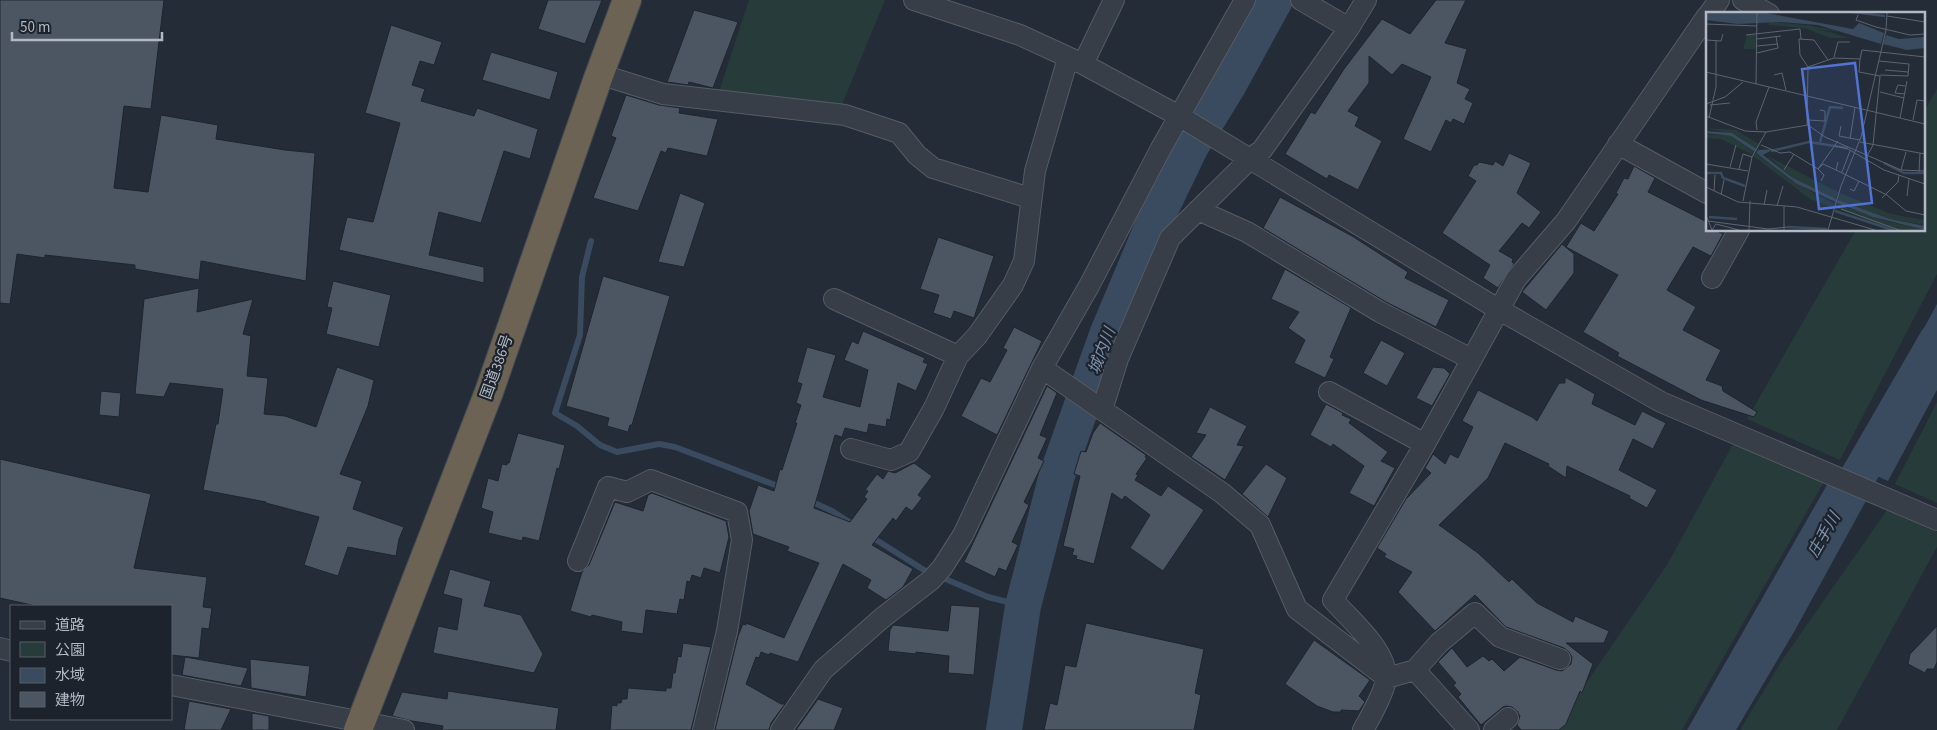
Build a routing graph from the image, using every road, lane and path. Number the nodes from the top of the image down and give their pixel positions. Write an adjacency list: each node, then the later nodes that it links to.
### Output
1 (627, 0): 14 (highway, 国道386号)
2 (914, 0): 13 (street)
3 (1114, 0): 13 (street)
4 (1245, 0): 15 (street)
5 (1302, 0): 12 (street)
6 (1366, 0): 12 (street)
7 (1719, 0): 9 (street)
8 (1743, 0): 10 (street)
9 (1710, 12)
10 (1765, 12)
11 (1706, 18): 16 (street)
12 (1349, 28): 17 (street)
13 (1076, 61): 15 (street); 19 (street)
14 (599, 74): 19 (street); 38 (highway, 国道386号)
15 (1179, 116): 17 (street); 27 (street)
16 (1618, 144): 18 (street); 24 (street)
17 (1251, 158): 20 (street); 24 (street)
18 (1706, 192)
19 (1030, 198): 25 (street)
20 (1198, 210): 26 (street); 29 (street)
21 (1738, 231): 22 (street)
22 (1712, 278)
23 (834, 299): 25 (street)
24 (1498, 309): 26 (street); 32 (street)
25 (958, 356): 31 (street)
26 (1472, 359): 30 (street)
27 (1042, 368): 29 (street); 41 (street)
28 (1330, 392): 30 (street)
29 (1100, 408): 36 (street)
30 (1425, 444): 36 (street)
31 (850, 449)
32 (1937, 520)
33 (578, 561): 40 (street)
34 (1560, 659): 35 (street)
35 (1414, 670): 36 (street); 43 (street)
36 (1386, 678): 42 (street)
37 (172, 685): 38 (street)
38 (359, 726): 39 (street)
39 (404, 730)
40 (703, 730)
41 (781, 730)
42 (1363, 730)
43 (1469, 730)

